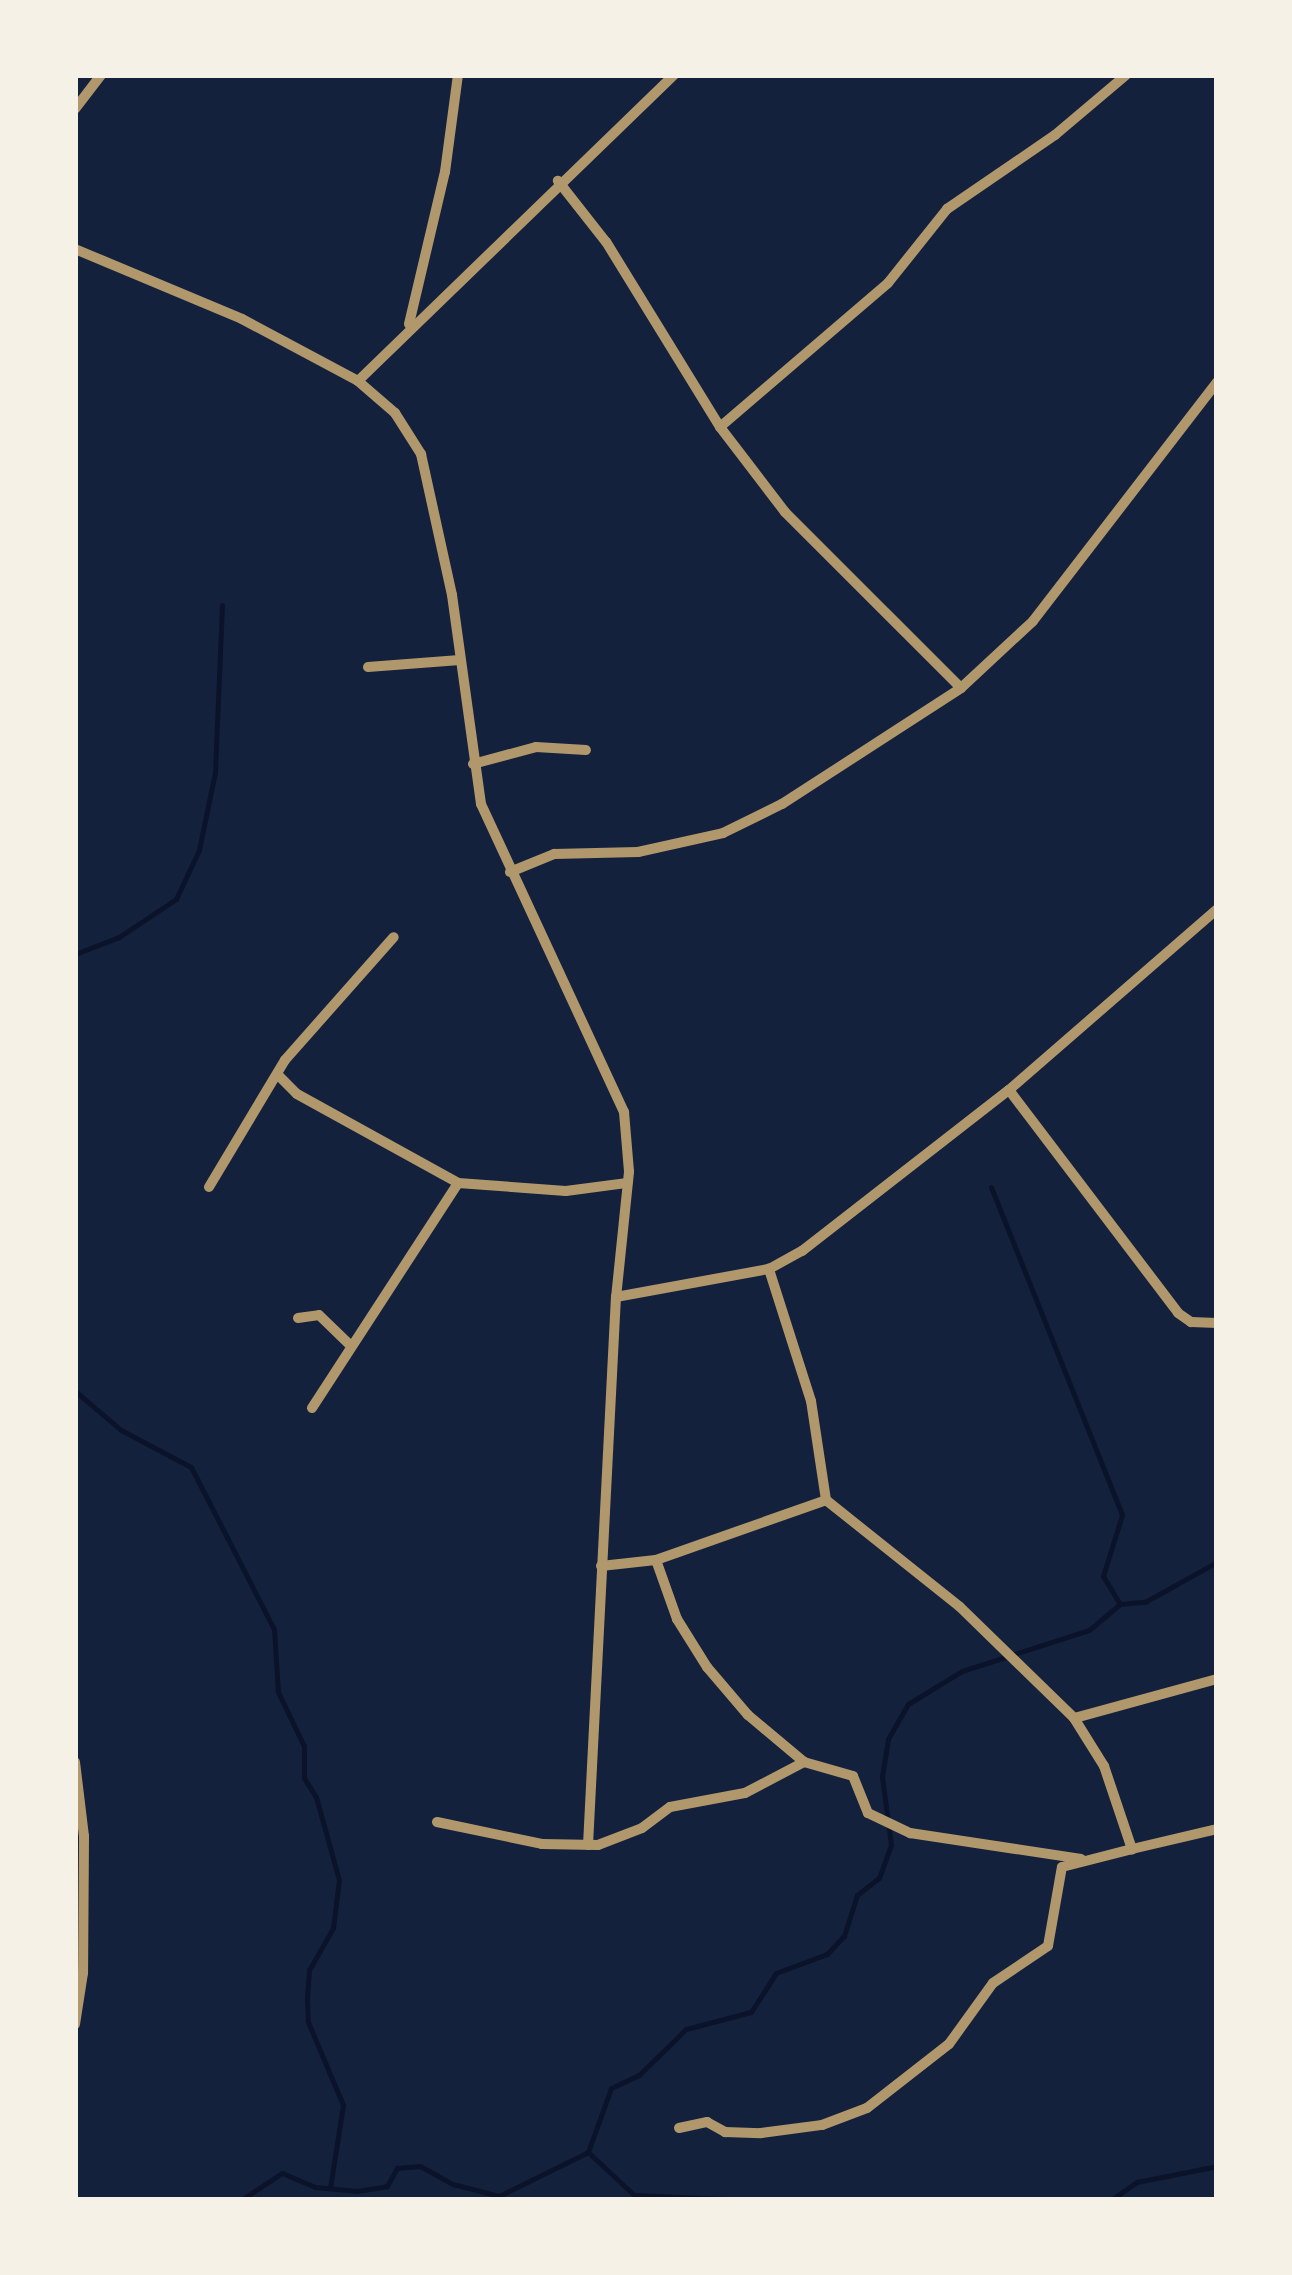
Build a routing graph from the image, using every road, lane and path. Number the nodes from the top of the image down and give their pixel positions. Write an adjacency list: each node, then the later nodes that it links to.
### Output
1 (101, 75): 5 (street)
2 (458, 75): 8 (street)
3 (674, 75): 6 (street)
4 (1126, 75): 11 (street)
5 (75, 109)
6 (558, 181): 8 (street); 11 (street)
7 (75, 249): 9 (street)
8 (408, 328): 9 (street)
9 (358, 381): 12 (street)
10 (1217, 382): 14 (street)
11 (720, 427): 14 (street)
12 (460, 660): 13 (street); 16 (street)
13 (368, 666)
14 (961, 688): 17 (street)
15 (586, 750): 16 (street)
16 (473, 764): 17 (street)
17 (510, 872): 22 (street)
18 (1217, 909): 21 (street)
19 (394, 936): 20 (street)
20 (280, 1076): 23 (street); 24 (street)
21 (1008, 1090): 25 (street); 28 (street)
22 (627, 1182): 23 (street); 26 (street)
23 (458, 1183): 29 (street)
24 (209, 1188)
25 (770, 1269): 26 (street); 31 (street)
26 (616, 1297): 33 (street)
27 (298, 1318): 29 (street)
28 (1217, 1323)
29 (350, 1345): 30 (street)
30 (312, 1408)
31 (826, 1500): 32 (street); 35 (street)
32 (656, 1560): 33 (street); 37 (street)
33 (601, 1566): 40 (street)
34 (1217, 1679): 35 (street)
35 (1074, 1718): 41 (street)
36 (75, 1762): 43 (street)
37 (804, 1762): 40 (street); 42 (street)
38 (437, 1822): 40 (street)
39 (1217, 1829): 41 (street)
40 (588, 1846)
41 (1132, 1849): 42 (street)
42 (1082, 1859): 44 (street)
43 (75, 2024)
44 (679, 2128)

